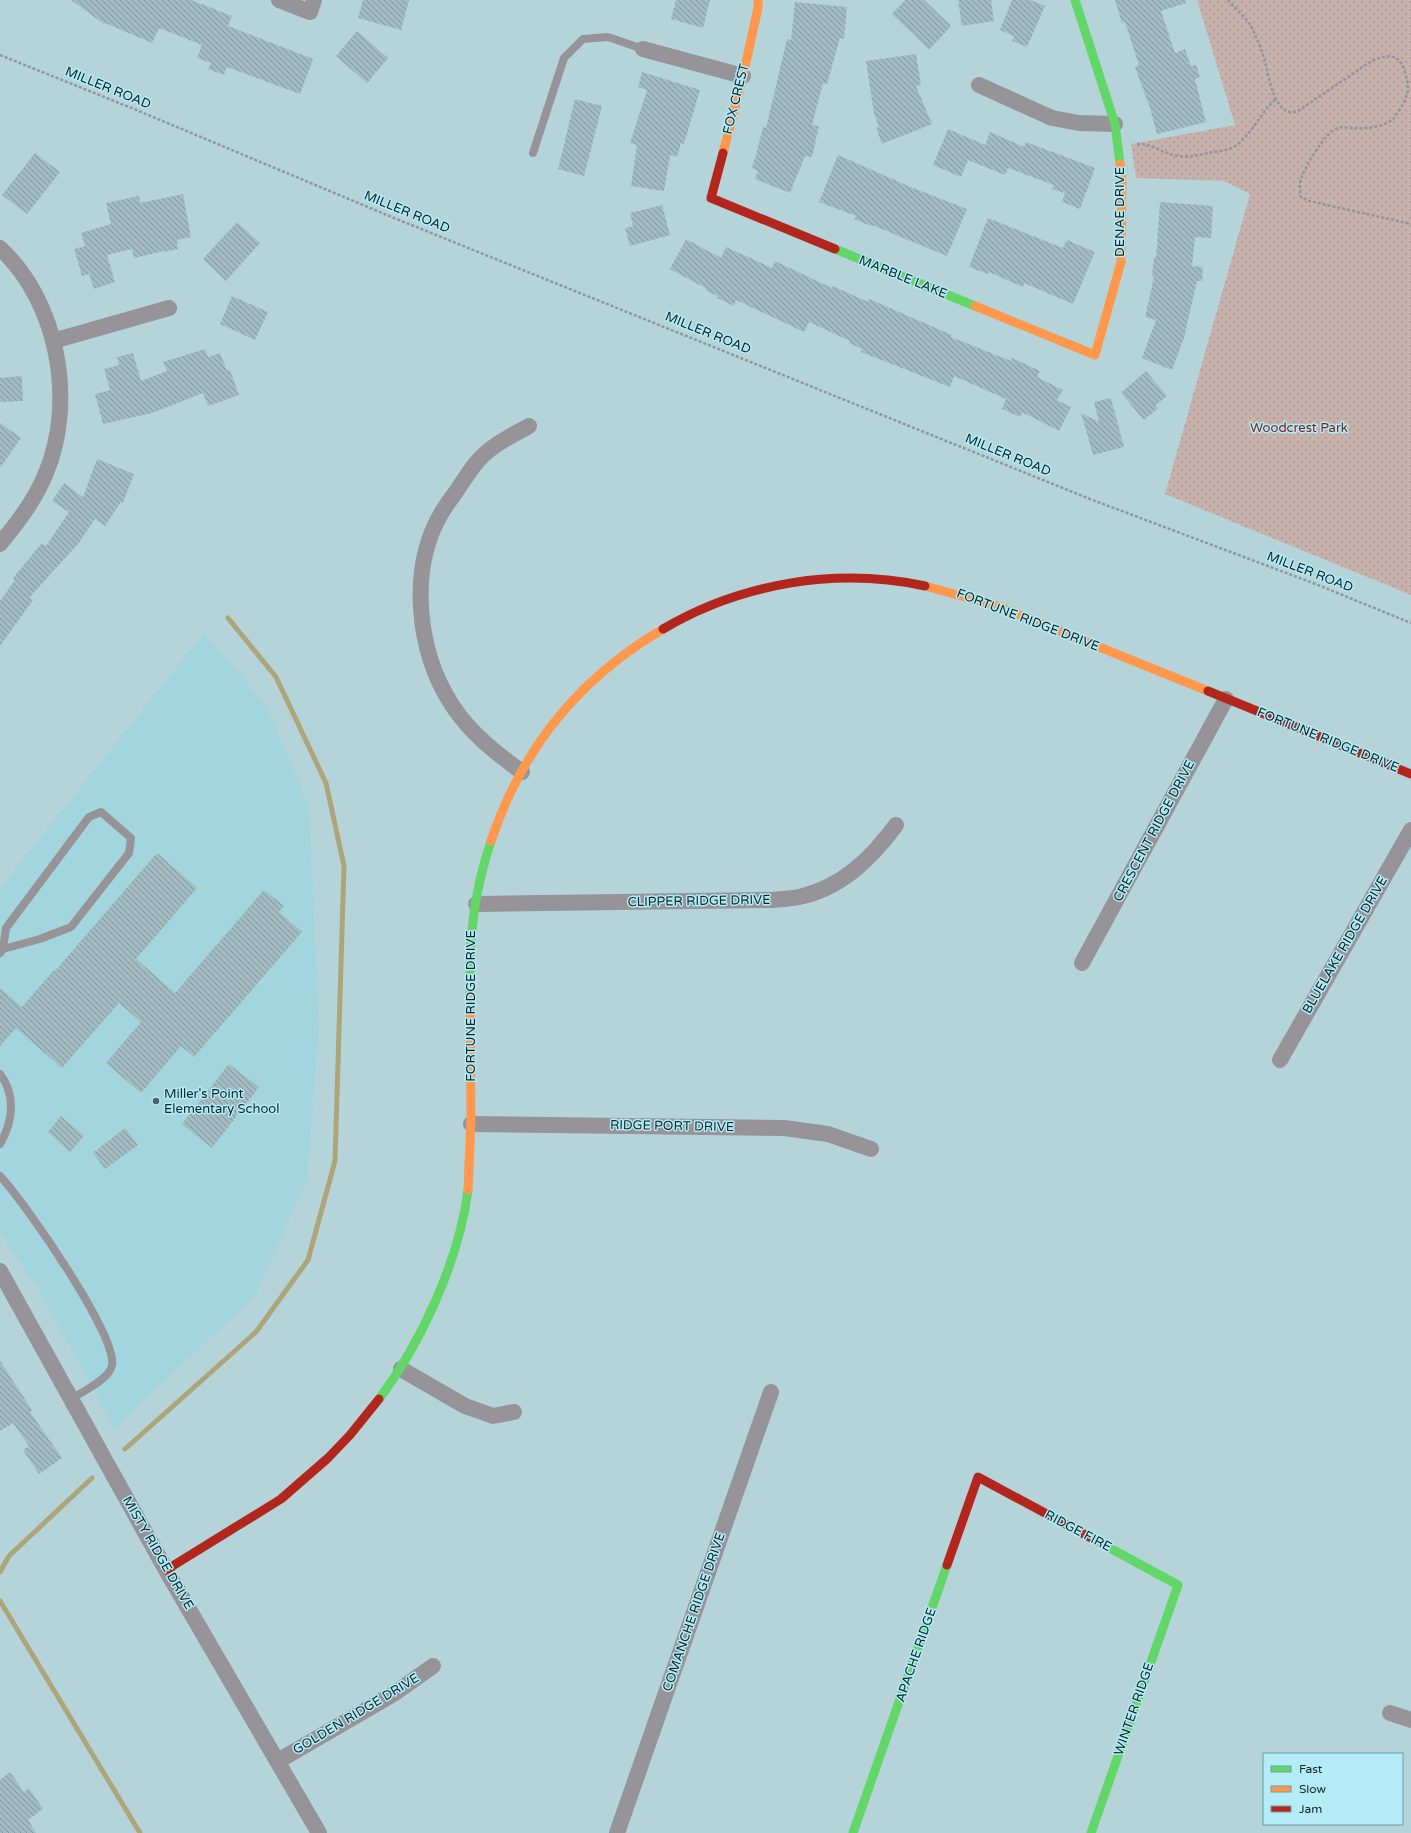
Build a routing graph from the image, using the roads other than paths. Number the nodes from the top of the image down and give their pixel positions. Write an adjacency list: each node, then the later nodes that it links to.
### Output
1 (279, 0): 4 (street)
2 (758, 0): 6 (street, FOX CREST)
3 (1075, 0): 8 (street, DENAE DRIVE)
4 (312, 6)
5 (643, 49): 6 (street); 9 (lane)
6 (743, 76): 10 (street, FOX CREST)
7 (979, 85): 8 (street)
8 (1115, 124): 14 (street, DENAE DRIVE)
9 (533, 153)
10 (711, 198): 14 (street, MARBLE LAKE)
11 (0, 248): 13 (street)
12 (169, 308): 13 (street)
13 (53, 341): 16 (street)
14 (1095, 355)
15 (529, 426): 18 (street)
16 (0, 544)
17 (1226, 699): 18 (street, FORTUNE RIDGE DRIVE); 19 (street, FORTUNE RIDGE DRIVE); 24 (street, CRESCENT RIDGE DRIVE)
18 (522, 772): 22 (street, FORTUNE RIDGE DRIVE)
19 (1411, 774)
20 (896, 825): 22 (street, CLIPPER RIDGE DRIVE)
21 (1411, 830): 25 (street, BLUELAKE RIDGE DRIVE)
22 (476, 904): 27 (street, FORTUNE RIDGE DRIVE)
23 (1, 951): 23 (lane)
24 (1082, 963)
25 (1280, 1060)
26 (0, 1074): 28 (lane)
27 (471, 1124): 29 (street, RIDGE PORT DRIVE); 32 (street, FORTUNE RIDGE DRIVE)
28 (0, 1144)
29 (871, 1149)
30 (0, 1176): 34 (lane)
31 (0, 1271): 34 (street, MISTY RIDGE DRIVE)
32 (401, 1369): 35 (street); 37 (street, FORTUNE RIDGE DRIVE)
33 (771, 1392): 44 (street, COMANCHE RIDGE DRIVE)
34 (71, 1399): 37 (street, MISTY RIDGE DRIVE)
35 (514, 1412)
36 (978, 1477): 38 (street, RIDGE FIRE); 45 (street, APACHE RIDGE)
37 (166, 1570): 42 (street, MISTY RIDGE DRIVE)
38 (1178, 1585): 46 (street, WINTER RIDGE)
39 (433, 1666): 42 (street, GOLDEN RIDGE DRIVE)
40 (1390, 1712): 41 (street)
41 (1411, 1720)
42 (278, 1761): 43 (street, MISTY RIDGE DRIVE)
43 (318, 1833)
44 (617, 1833)
45 (853, 1833)
46 (1091, 1833)

